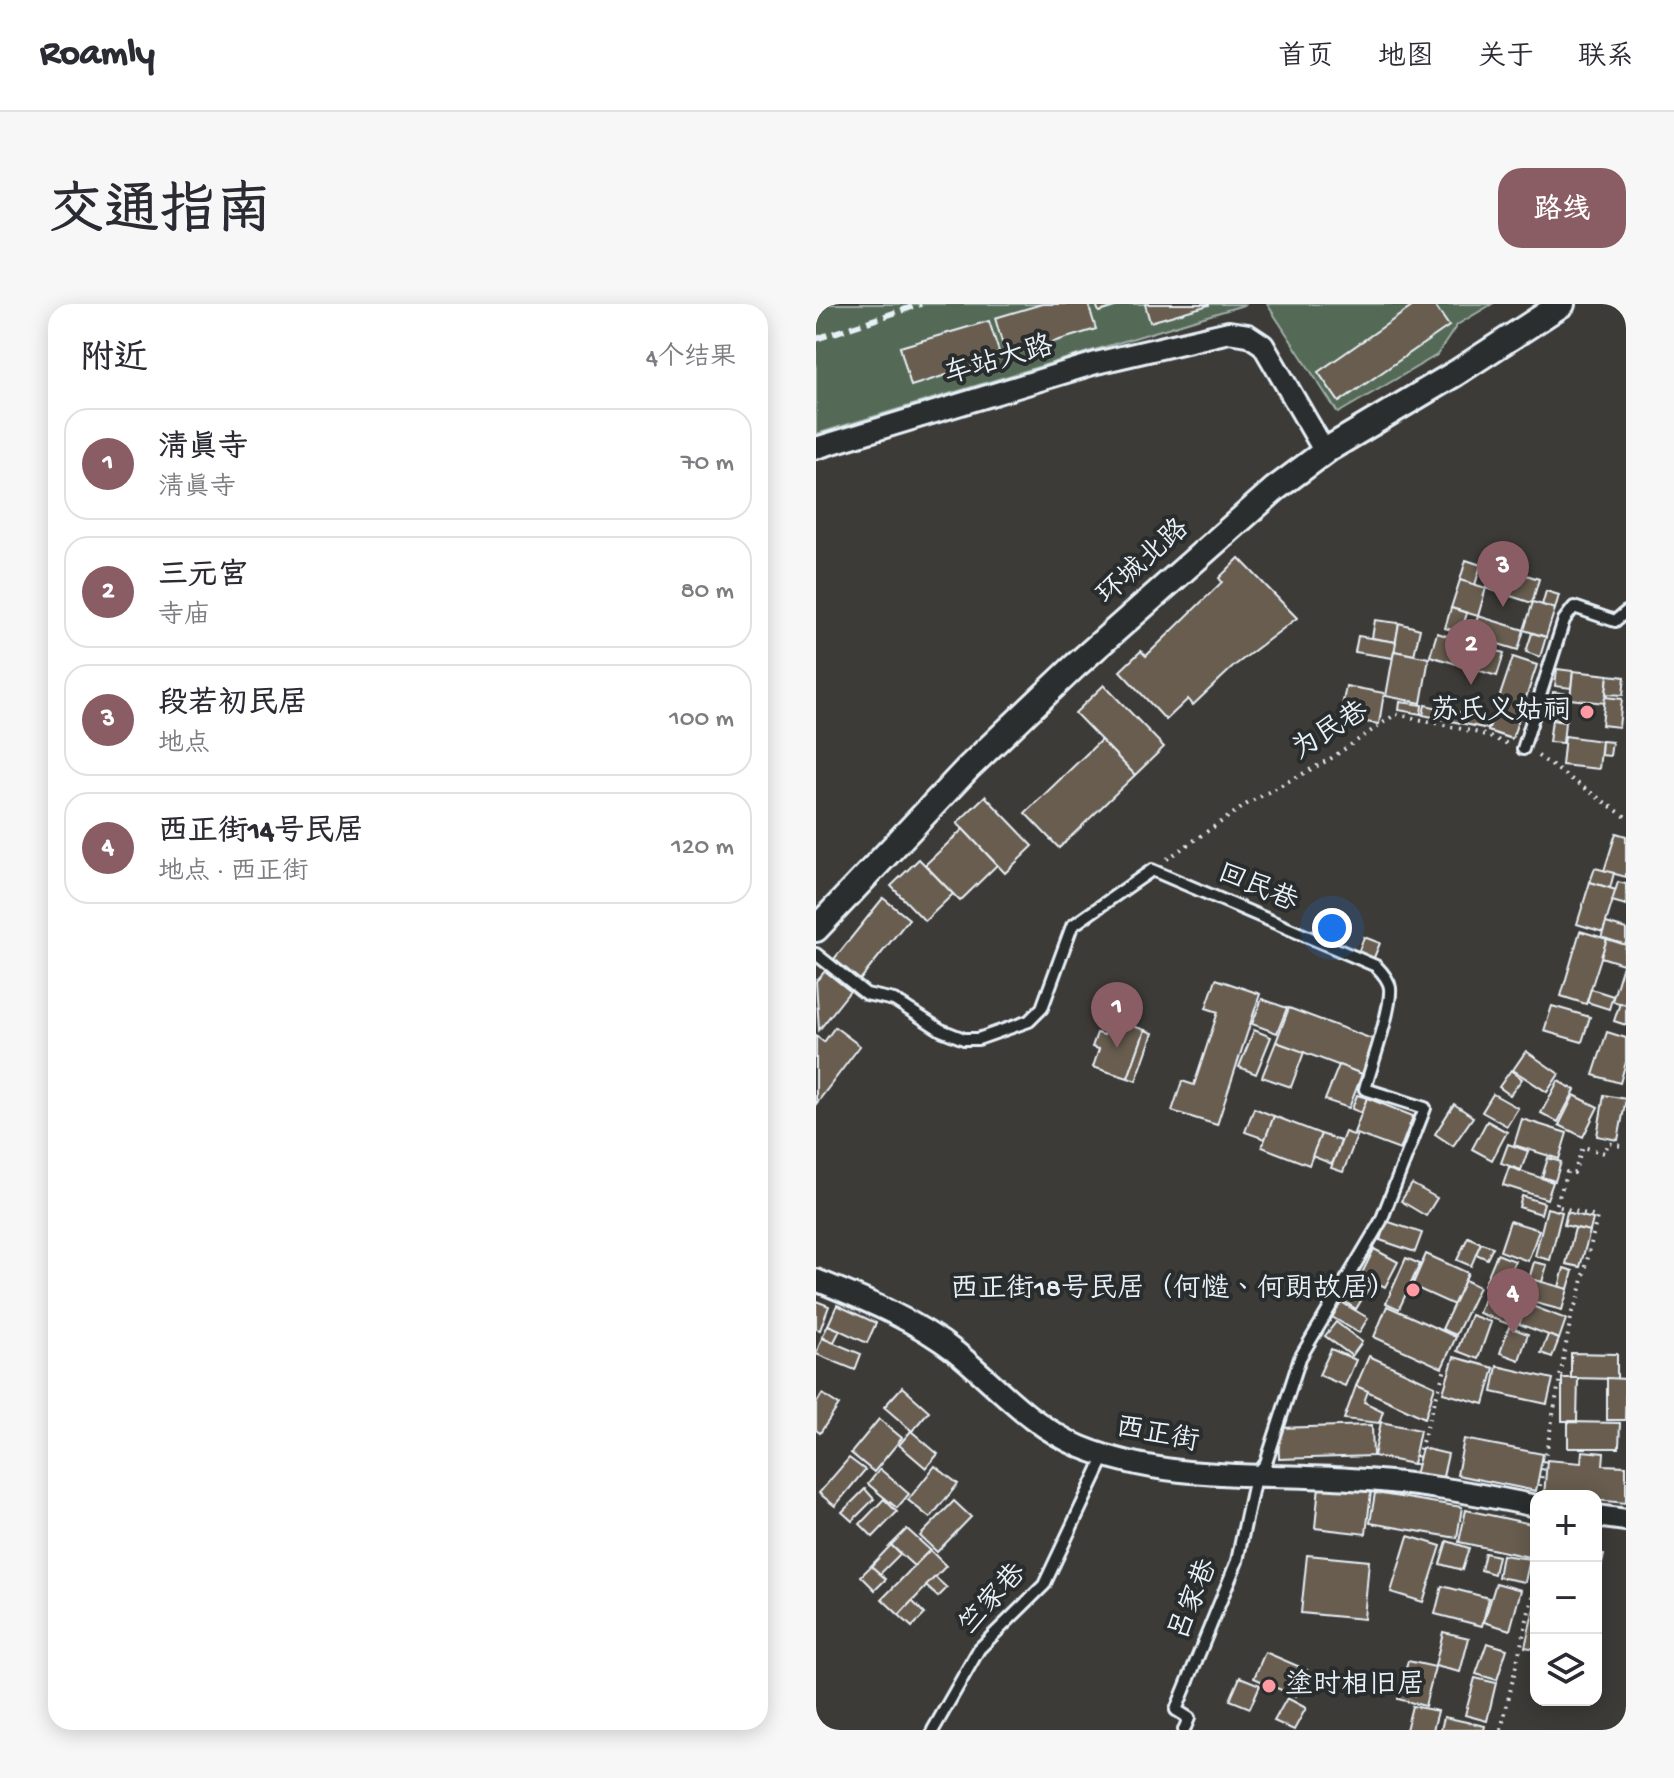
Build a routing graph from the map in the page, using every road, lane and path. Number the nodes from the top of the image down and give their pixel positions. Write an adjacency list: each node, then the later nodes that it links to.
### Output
1 (1562, 304): 3 (street, 环城北路)
2 (816, 448): 3 (street, 车站大路)
3 (1325, 452): 8 (street, 环城北路)
4 (1626, 612): 5 (lane)
5 (1523, 749): 6 (path, 为民巷); 7 (path, 为民巷)
6 (1626, 817)
7 (1152, 870): 9 (lane); 14 (lane, 回民巷)
8 (816, 929)
9 (816, 954)
10 (1626, 1147): 16 (path)
11 (816, 1280): 13 (street, 西正街)
12 (1445, 1369): 15 (path)
13 (1105, 1456): 14 (street, 西正街); 21 (lane, 竺家巷)
14 (1255, 1477): 15 (street, 西正街); 22 (lane, 吕家巷)
15 (1411, 1483): 17 (street, 西正街)
16 (1539, 1490)
17 (1530, 1505)
18 (1602, 1517): 19 (street)
19 (1626, 1520)
20 (1530, 1607): 23 (path)
21 (933, 1730)
22 (1184, 1730)
23 (1501, 1730)

